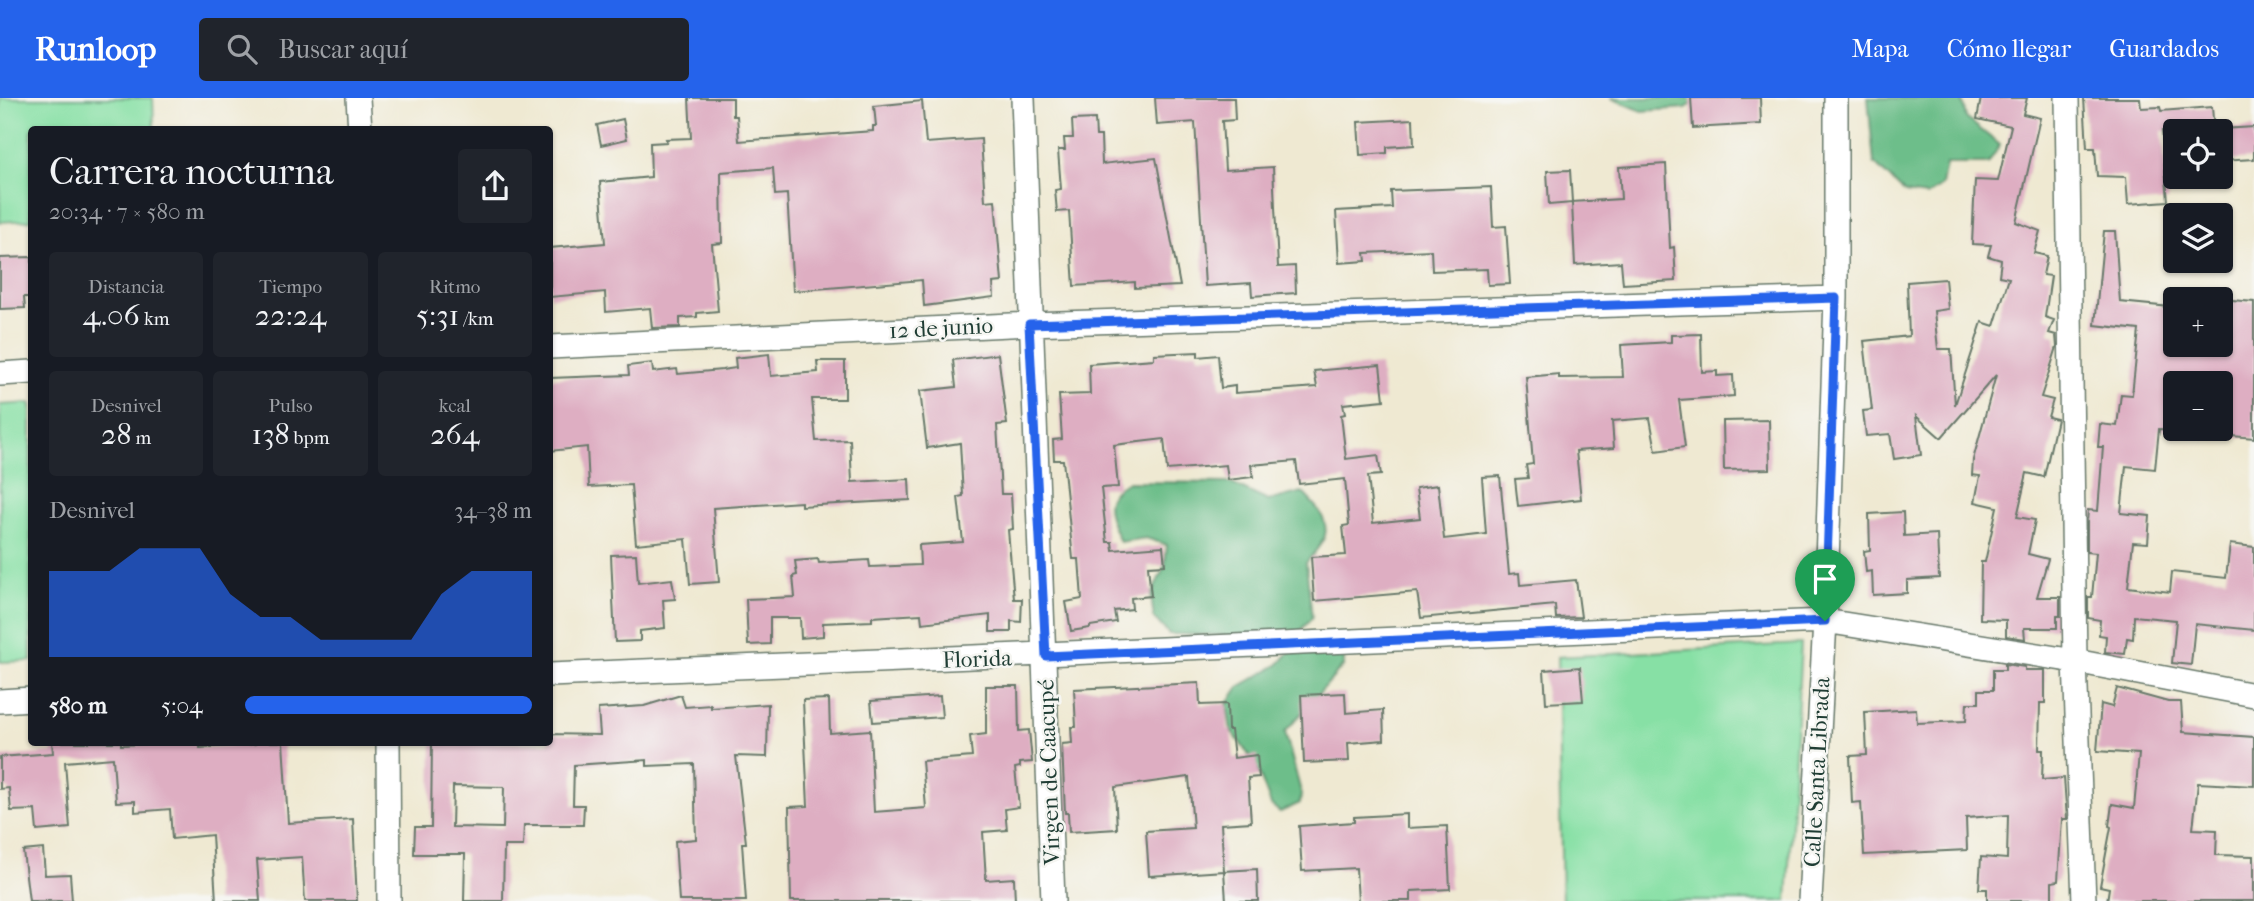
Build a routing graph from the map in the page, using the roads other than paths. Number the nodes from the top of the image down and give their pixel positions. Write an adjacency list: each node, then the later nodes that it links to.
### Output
1 (358, 98): 5 (street)
2 (1023, 98): 7 (street, Virgen de Caacupé)
3 (1836, 98): 6 (street, Calle Santa Librada)
4 (2067, 98): 13 (street)
5 (360, 126)
6 (1836, 298): 7 (street, 12 de junio); 11 (street, Calle Santa Librada)
7 (1029, 324): 8 (street, 12 de junio); 12 (street, Virgen de Caacupé)
8 (553, 347)
9 (28, 372): 10 (street)
10 (0, 374)
11 (1825, 621): 12 (street, Florida); 13 (street, Florida); 21 (street, Calle Santa Librada)
12 (1046, 656): 14 (street, Florida); 20 (street, Virgen de Caacupé)
13 (2075, 660): 15 (street, Florida); 22 (street)
14 (553, 676)
15 (2254, 695)
16 (28, 699): 17 (street)
17 (0, 701)
18 (388, 746): 19 (street)
19 (390, 901)
20 (1053, 901)
21 (1810, 901)
22 (2084, 901)

